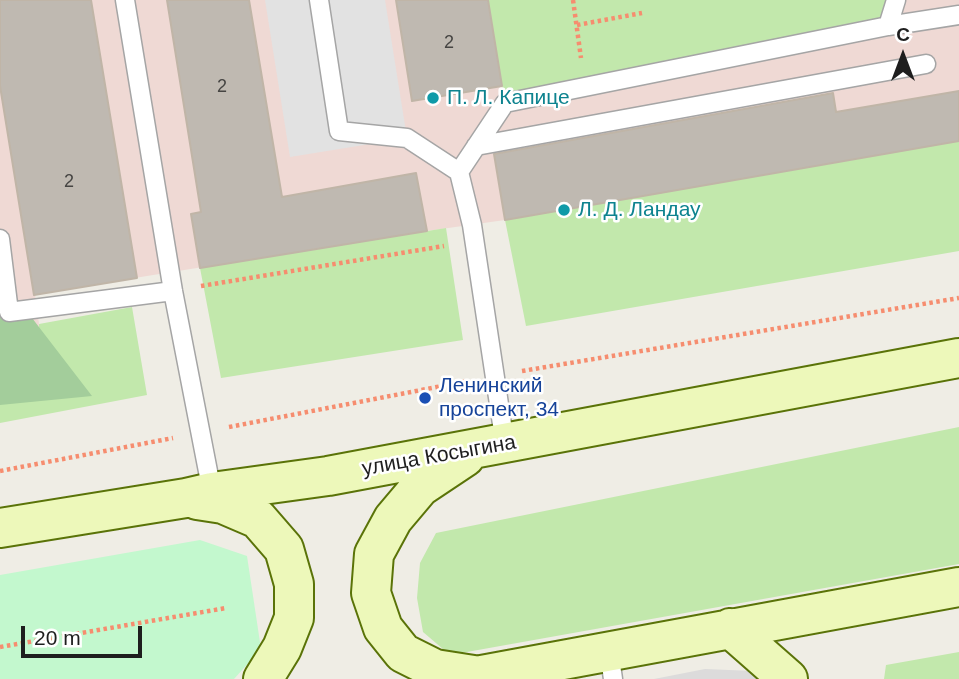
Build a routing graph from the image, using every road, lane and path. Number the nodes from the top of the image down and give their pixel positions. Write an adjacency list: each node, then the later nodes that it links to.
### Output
1 (125, 0): 15 (lane)
2 (319, 0): 12 (lane)
3 (573, 0): 7 (path)
4 (895, 0): 8 (lane)
5 (642, 13): 7 (path)
6 (959, 15): 8 (lane)
7 (577, 25): 10 (path)
8 (888, 26): 10 (lane)
9 (926, 64): 11 (lane)
10 (586, 87): 11 (lane)
11 (476, 146): 12 (lane)
12 (458, 172): 14 (lane)
13 (0, 239): 15 (lane)
14 (475, 241): 15 (path); 18 (lane)
15 (173, 291): 19 (lane)
16 (959, 298): 18 (path)
17 (959, 358): 20 (main road, улица Косыгина)
18 (496, 376): 19 (path); 20 (lane)
19 (201, 433): 21 (path); 22 (lane)
20 (490, 447): 22 (main road, улица Косыгина); 29 (main road)
21 (0, 471)
22 (199, 495): 23 (main road, улица Косыгина); 30 (main road)
23 (0, 528)
24 (959, 587): 26 (main road)
25 (226, 608): 27 (path)
26 (730, 628): 28 (main road); 31 (main road)
27 (0, 648)
28 (611, 665): 29 (main road)
29 (470, 677)
30 (263, 679)
31 (788, 679)

